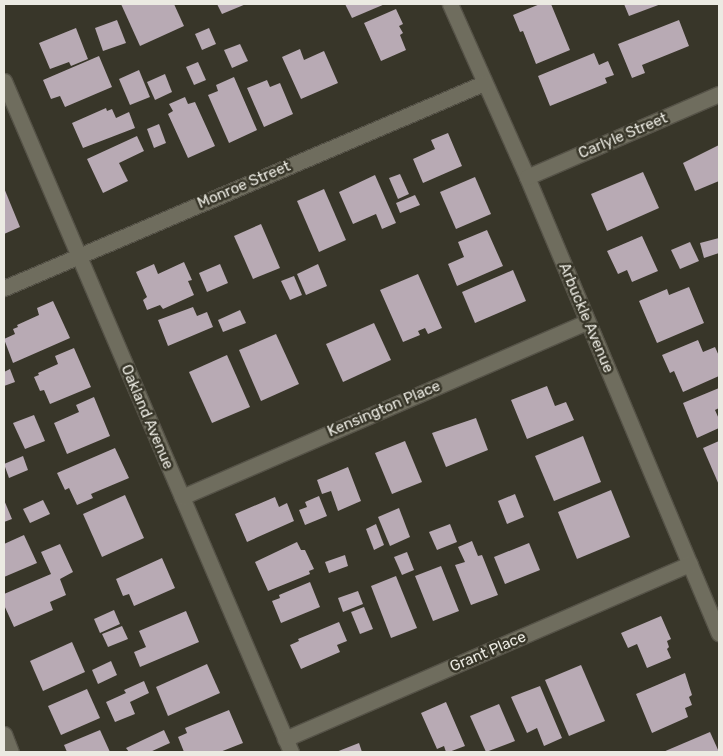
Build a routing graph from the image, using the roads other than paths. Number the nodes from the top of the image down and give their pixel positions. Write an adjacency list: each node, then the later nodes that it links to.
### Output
1 (450, 4): 3 (street, Arbuckle Avenue)
2 (4, 81): 6 (street, Oakland Avenue)
3 (484, 83): 5 (street, Arbuckle Avenue); 6 (street, Monroe Street)
4 (719, 94): 5 (street, Carlyle Street)
5 (527, 177): 8 (street, Arbuckle Avenue)
6 (79, 256): 7 (street, Monroe Street); 9 (street, Oakland Avenue)
7 (4, 288)
8 (587, 322): 9 (street, Kensington Place); 10 (street, Arbuckle Avenue)
9 (182, 497): 13 (street, Oakland Avenue)
10 (690, 564): 11 (street, Arbuckle Avenue); 13 (street, Grant Place)
11 (719, 633)
12 (4, 734): 14 (street)
13 (288, 746)
14 (11, 752)

